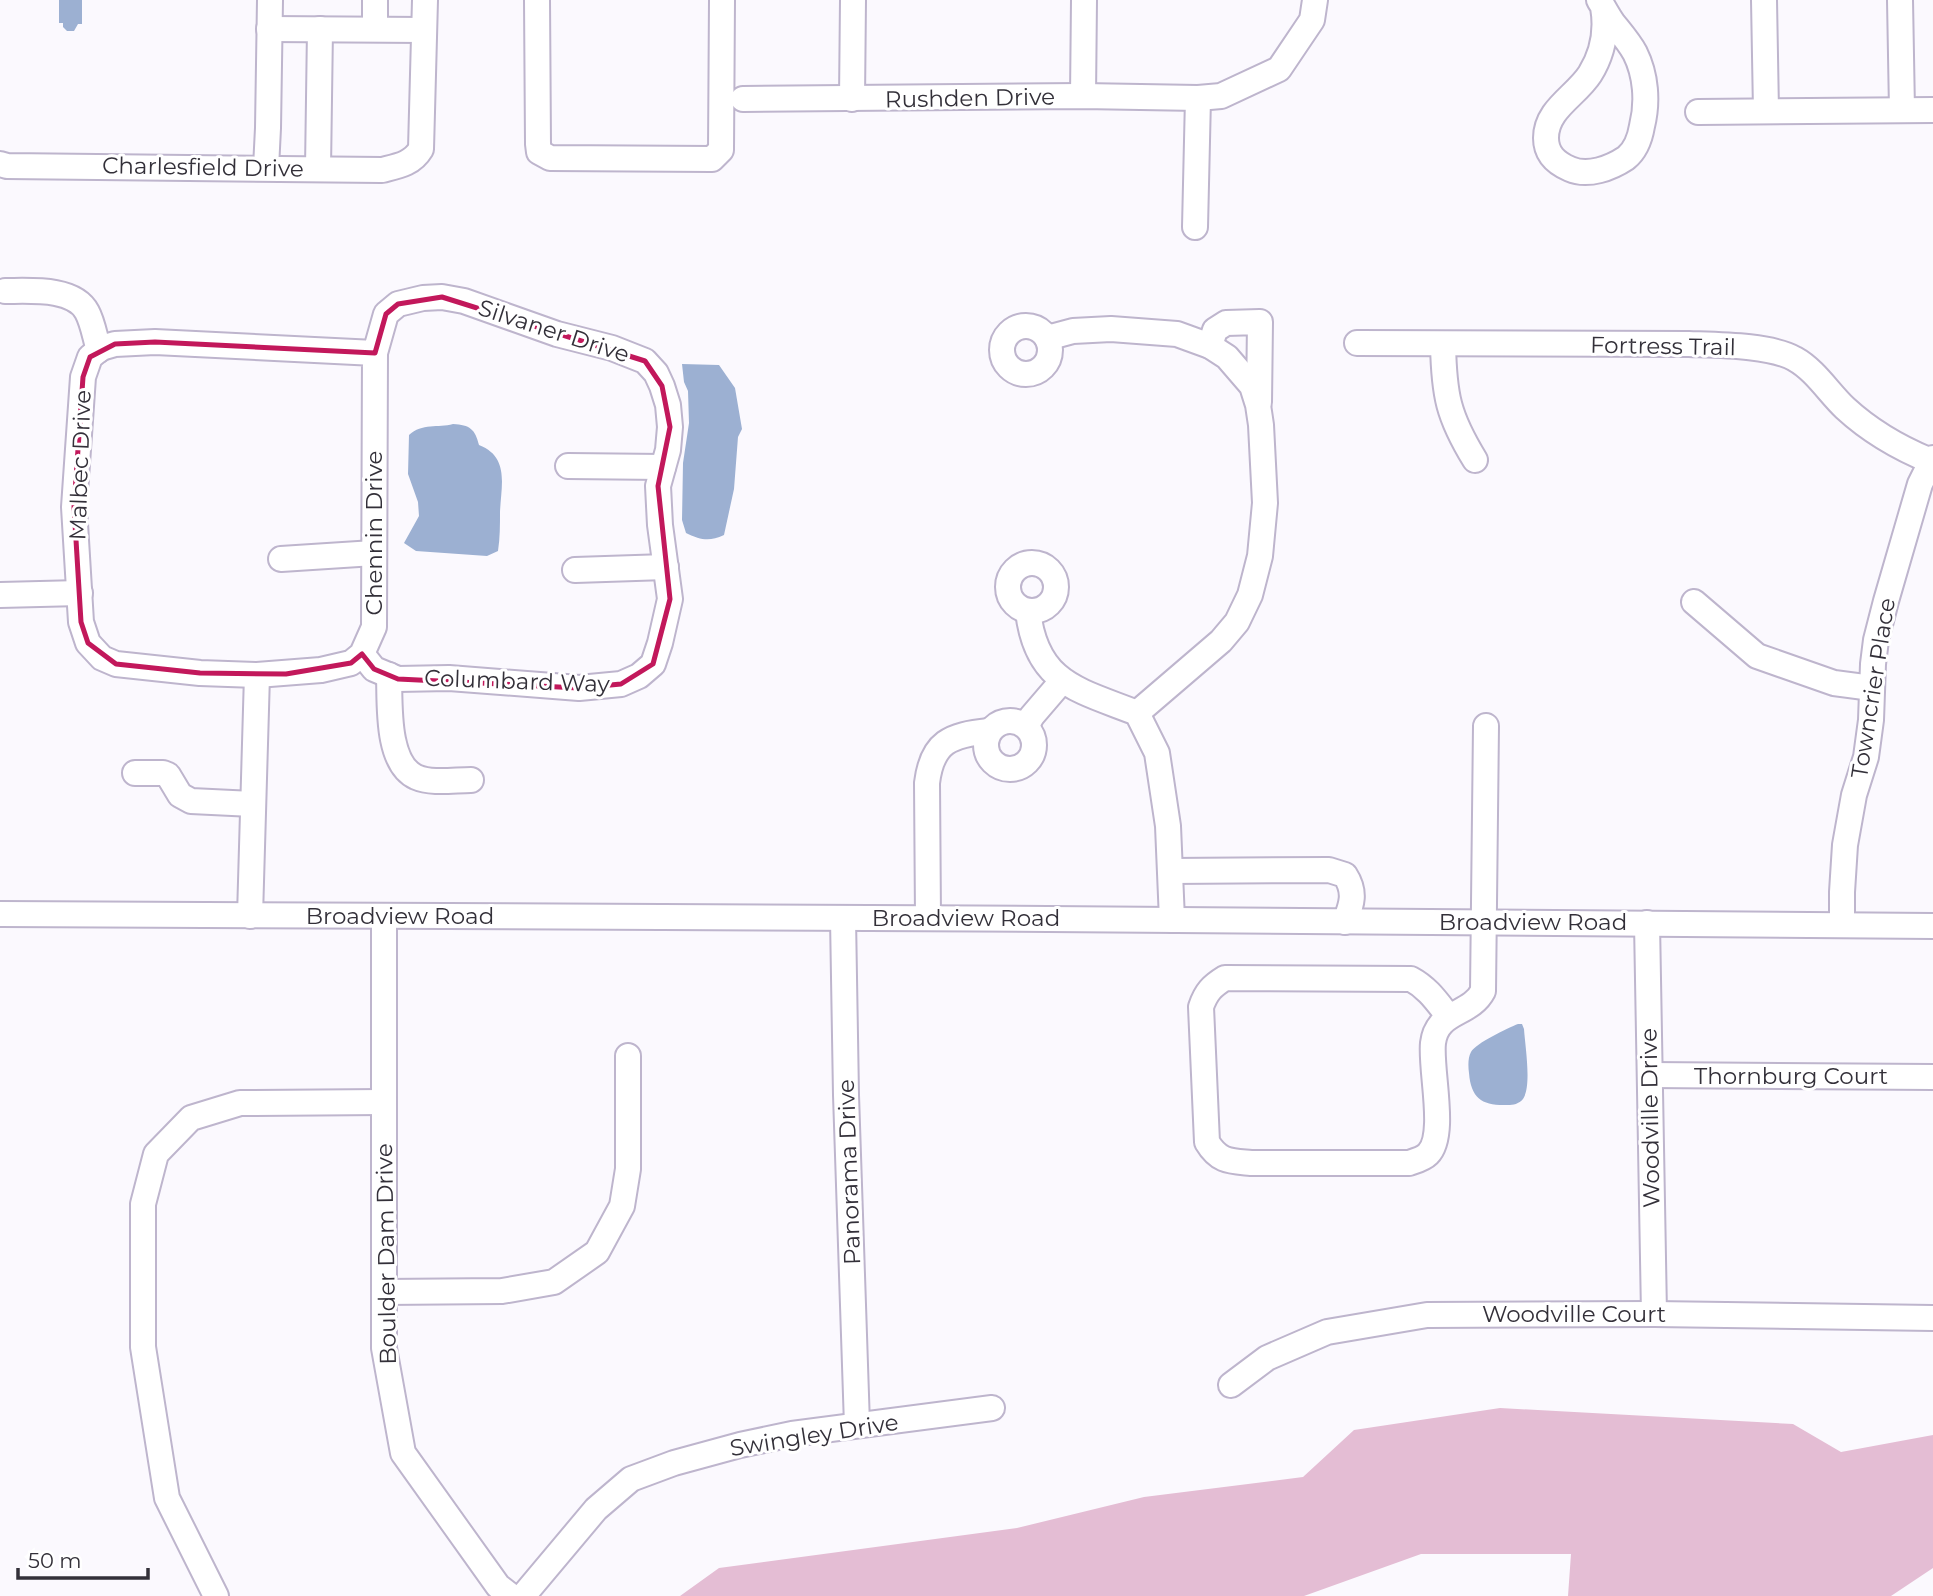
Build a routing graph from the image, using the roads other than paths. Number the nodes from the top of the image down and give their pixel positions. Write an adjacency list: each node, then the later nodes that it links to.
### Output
1 (270, 0): 12 (street)
2 (375, 0): 14 (street)
3 (425, 0): 15 (street)
4 (537, 0): 5 (street)
5 (722, 0)
6 (853, 0): 19 (street)
7 (1084, 0): 16 (street)
8 (1315, 0): 17 (street, Rushden Drive)
9 (1764, 0): 22 (street)
10 (1900, 0): 20 (street)
11 (1601, 4): 11 (street)
12 (269, 29): 13 (street); 25 (street)
13 (320, 29): 14 (street); 26 (street)
14 (375, 29): 15 (street)
15 (424, 30): 26 (street, Charlesfield Drive)
16 (1083, 96): 17 (street, Rushden Drive); 19 (street, Rushden Drive)
17 (1198, 98): 27 (street)
18 (743, 99): 19 (street, Rushden Drive)
19 (852, 99)
20 (1902, 110): 21 (street); 22 (street)
21 (1933, 110)
22 (1766, 111): 23 (street)
23 (1698, 112)
24 (0, 164): 25 (street, Charlesfield Drive)
25 (266, 168): 26 (street, Charlesfield Drive)
26 (318, 168)
27 (1195, 227)
28 (5, 291): 34 (street)
29 (386, 314): 35 (street, Chennin Drive); 40 (street, Silvaner Drive)
30 (1047, 338): 33 (street)
31 (1357, 343): 32 (street, Fortress Trail)
32 (1443, 344): 37 (street, Fortress Trail); 38 (street)
33 (1210, 345): 36 (street); 36 (street)
34 (99, 350): 35 (street); 45 (street, Malbec Drive)
35 (375, 353): 41 (street, Chennin Drive)
36 (1258, 405): 55 (street)
37 (1932, 459): 54 (street, Towncrier Place)
38 (1475, 460)
39 (568, 466): 40 (street)
40 (663, 467): 43 (street, Silvaner Drive)
41 (374, 553): 42 (street); 50 (street, Chennin Drive)
42 (281, 559)
43 (666, 567): 44 (street); 49 (street, Silvaner Drive)
44 (575, 570)
45 (80, 593): 46 (street); 51 (street, Malbec Drive)
46 (0, 595)
47 (1694, 602): 54 (street)
48 (1028, 611): 53 (street)
49 (660, 643): 52 (street, Columbard Way)
50 (362, 654): 51 (street); 52 (street)
51 (257, 675): 61 (street)
52 (389, 675): 60 (street)
53 (1062, 681): 55 (street); 56 (street)
54 (1872, 688): 72 (street, Towncrier Place)
55 (1137, 713): 62 (street)
56 (1026, 726): 58 (street); 58 (street)
57 (1486, 726): 70 (street)
58 (989, 732): 67 (street)
59 (135, 773): 61 (street)
60 (471, 780)
61 (253, 804): 64 (street)
62 (1171, 871): 68 (street); 69 (street)
63 (0, 914): 64 (street, Broadview Road)
64 (250, 916): 65 (street, Broadview Road)
65 (384, 917): 66 (street, Broadview Road); 78 (street, Boulder Dam Drive)
66 (843, 918): 67 (street, Broadview Road); 84 (street, Panorama Drive)
67 (928, 918): 68 (street, Broadview Road)
68 (1172, 920): 69 (street, Broadview Road)
69 (1345, 922): 70 (street, Broadview Road)
70 (1484, 922): 71 (street, Broadview Road); 74 (street)
71 (1647, 923): 72 (street, Broadview Road); 76 (street, Woodville Drive)
72 (1842, 925): 73 (street, Broadview Road)
73 (1933, 926)
74 (1449, 1017): 74 (street)
75 (628, 1056): 79 (street)
76 (1650, 1075): 77 (street, Thornburg Court); 80 (street, Woodville Drive)
77 (1933, 1077)
78 (383, 1102): 79 (street, Boulder Dam Drive); 85 (street)
79 (384, 1292): 86 (street, Boulder Dam Drive)
80 (1654, 1314): 81 (street, Woodville Court); 82 (street, Woodville Court)
81 (1933, 1318)
82 (1231, 1385)
83 (992, 1408): 84 (street, Swingley Drive)
84 (857, 1425): 87 (street, Swingley Drive)
85 (216, 1596)
86 (511, 1596)
87 (523, 1596)

